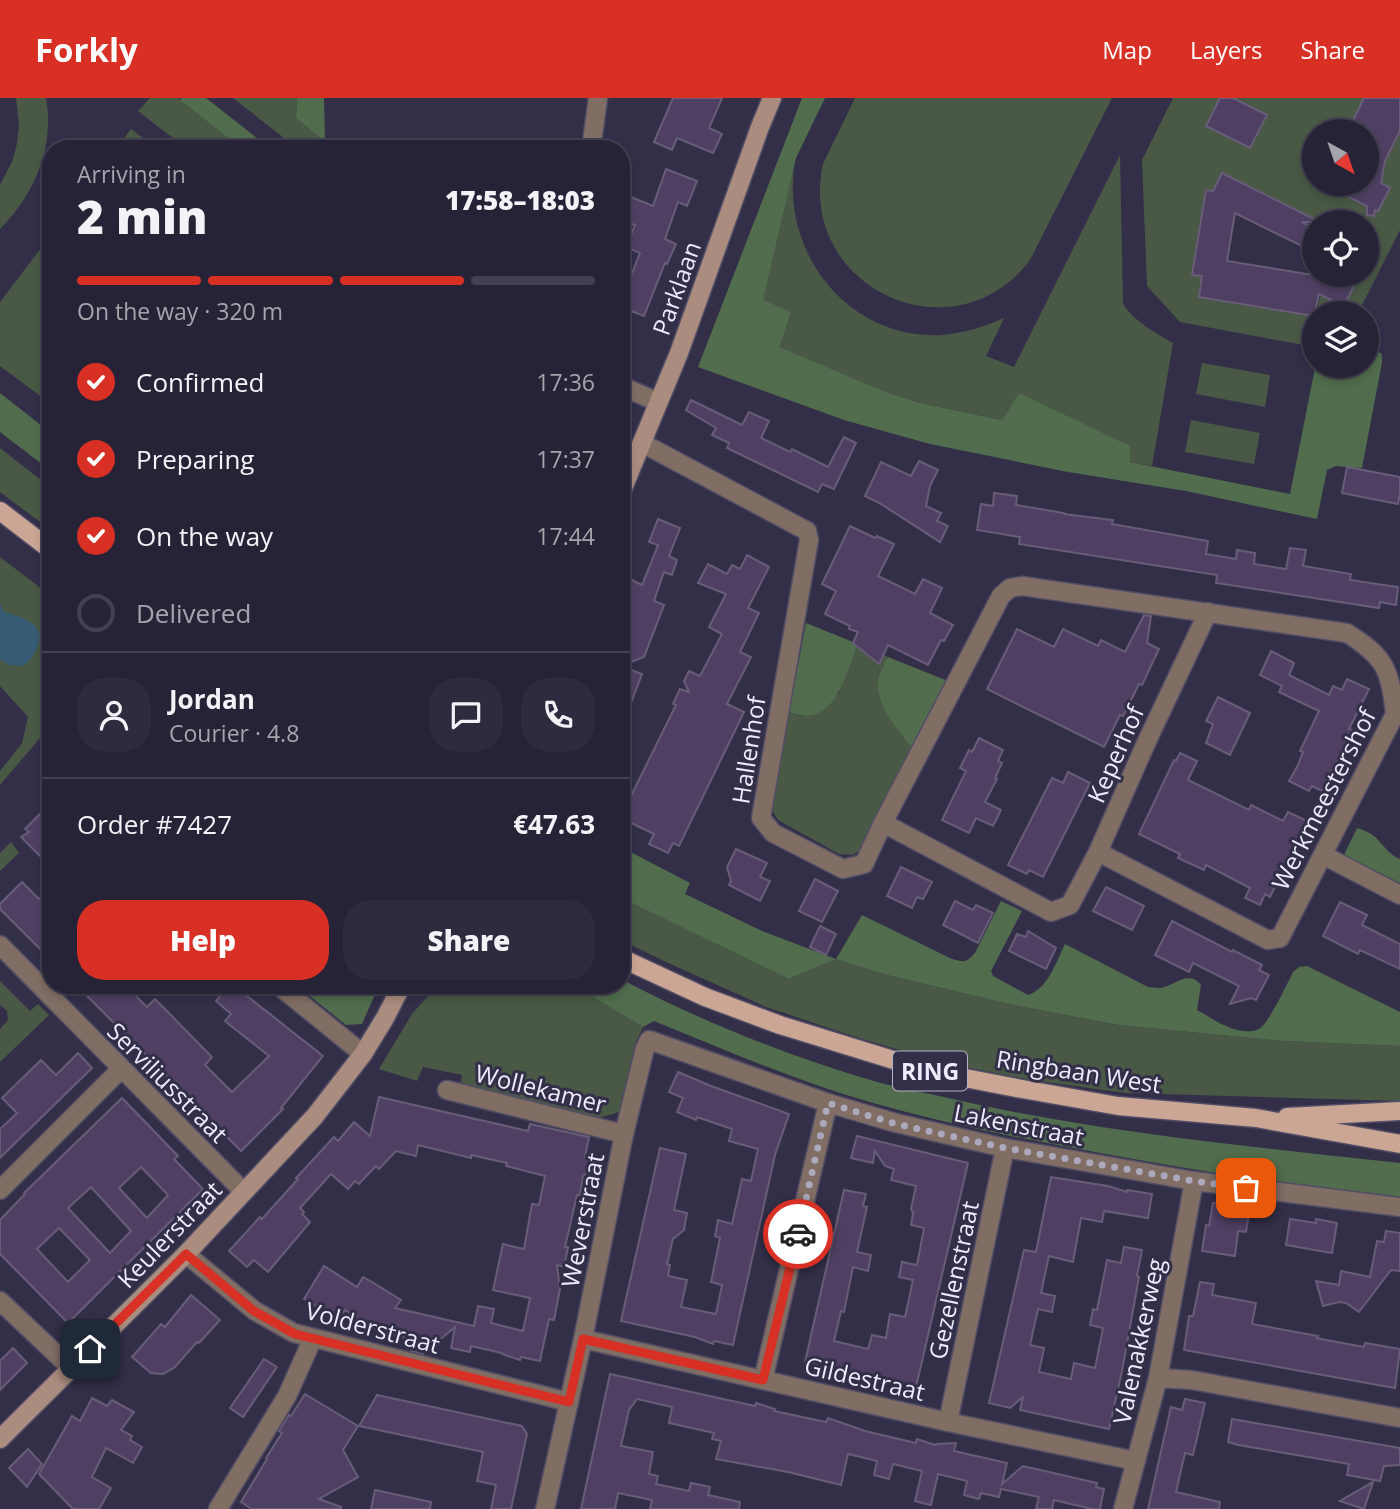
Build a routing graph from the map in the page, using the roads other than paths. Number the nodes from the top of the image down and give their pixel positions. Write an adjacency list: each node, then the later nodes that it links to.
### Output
1 (597, 98): 3 (street)
2 (772, 98): 5 (street, Parklaan)
3 (593, 140)
4 (630, 390): 5 (street)
5 (658, 402): 6 (street, Parklaan)
6 (642, 443): 7 (street, Parklaan); 11 (street, Hallenhof)
7 (630, 472)
8 (0, 511): 9 (main road)
9 (42, 543)
10 (1208, 612): 11 (street, Hallenhof); 12 (street, Keperhof); 13 (street, Werkmeestershof)
11 (883, 823): 12 (street, Keperhof)
12 (1098, 852): 13 (street, Werkmeestershof)
13 (1323, 855): 14 (street)
14 (1400, 895)
15 (0, 945): 17 (street, Serviliusstraat)
16 (630, 962): 27 (main road, Ringbaan West / RING)
17 (42, 988)
18 (48, 994): 23 (street, Serviliusstraat)
19 (289, 994): 22 (street)
20 (397, 994): 22 (street, Keulerstraat)
21 (645, 1048): 25 (street, Lakenstraat); 28 (street, Weverstraat)
22 (363, 1054): 33 (street, Keulerstraat)
23 (121, 1069): 32 (street); 33 (street, Serviliusstraat)
24 (447, 1090): 28 (street, Wollekamer)
25 (828, 1103): 30 (street, Lakenstraat); 41 (street)
26 (1400, 1111): 27 (main road, Ringbaan West / RING)
27 (1256, 1118): 29 (main road, Ringbaan West / RING)
28 (624, 1134): 38 (street, Weverstraat)
29 (1400, 1144)
30 (1005, 1148): 31 (street, Lakenstraat); 44 (street, Gezellenstraat)
31 (1194, 1181): 34 (street, Lakenstraat); 40 (street, Valenakkerweg)
32 (0, 1189)
33 (244, 1192): 35 (street, Keulerstraat)
34 (1400, 1207)
35 (186, 1254): 37 (street, Volderstraat); 39 (street, Keulerstraat)
36 (0, 1301): 39 (street)
37 (313, 1338): 42 (street, Volderstraat); 47 (street)
38 (583, 1339): 41 (street, Gildestraat); 42 (street, Weverstraat)
39 (71, 1368): 45 (street, Keulerstraat)
40 (1158, 1378): 43 (street); 46 (street, Valenakkerweg)
41 (763, 1380): 44 (street, Gildestraat)
42 (569, 1402): 48 (street, Weverstraat)
43 (1400, 1418)
44 (948, 1422): 46 (street, Gildestraat)
45 (0, 1439)
46 (1136, 1461): 49 (street, Valenakkerweg)
47 (218, 1509)
48 (545, 1509)
49 (1123, 1509)

